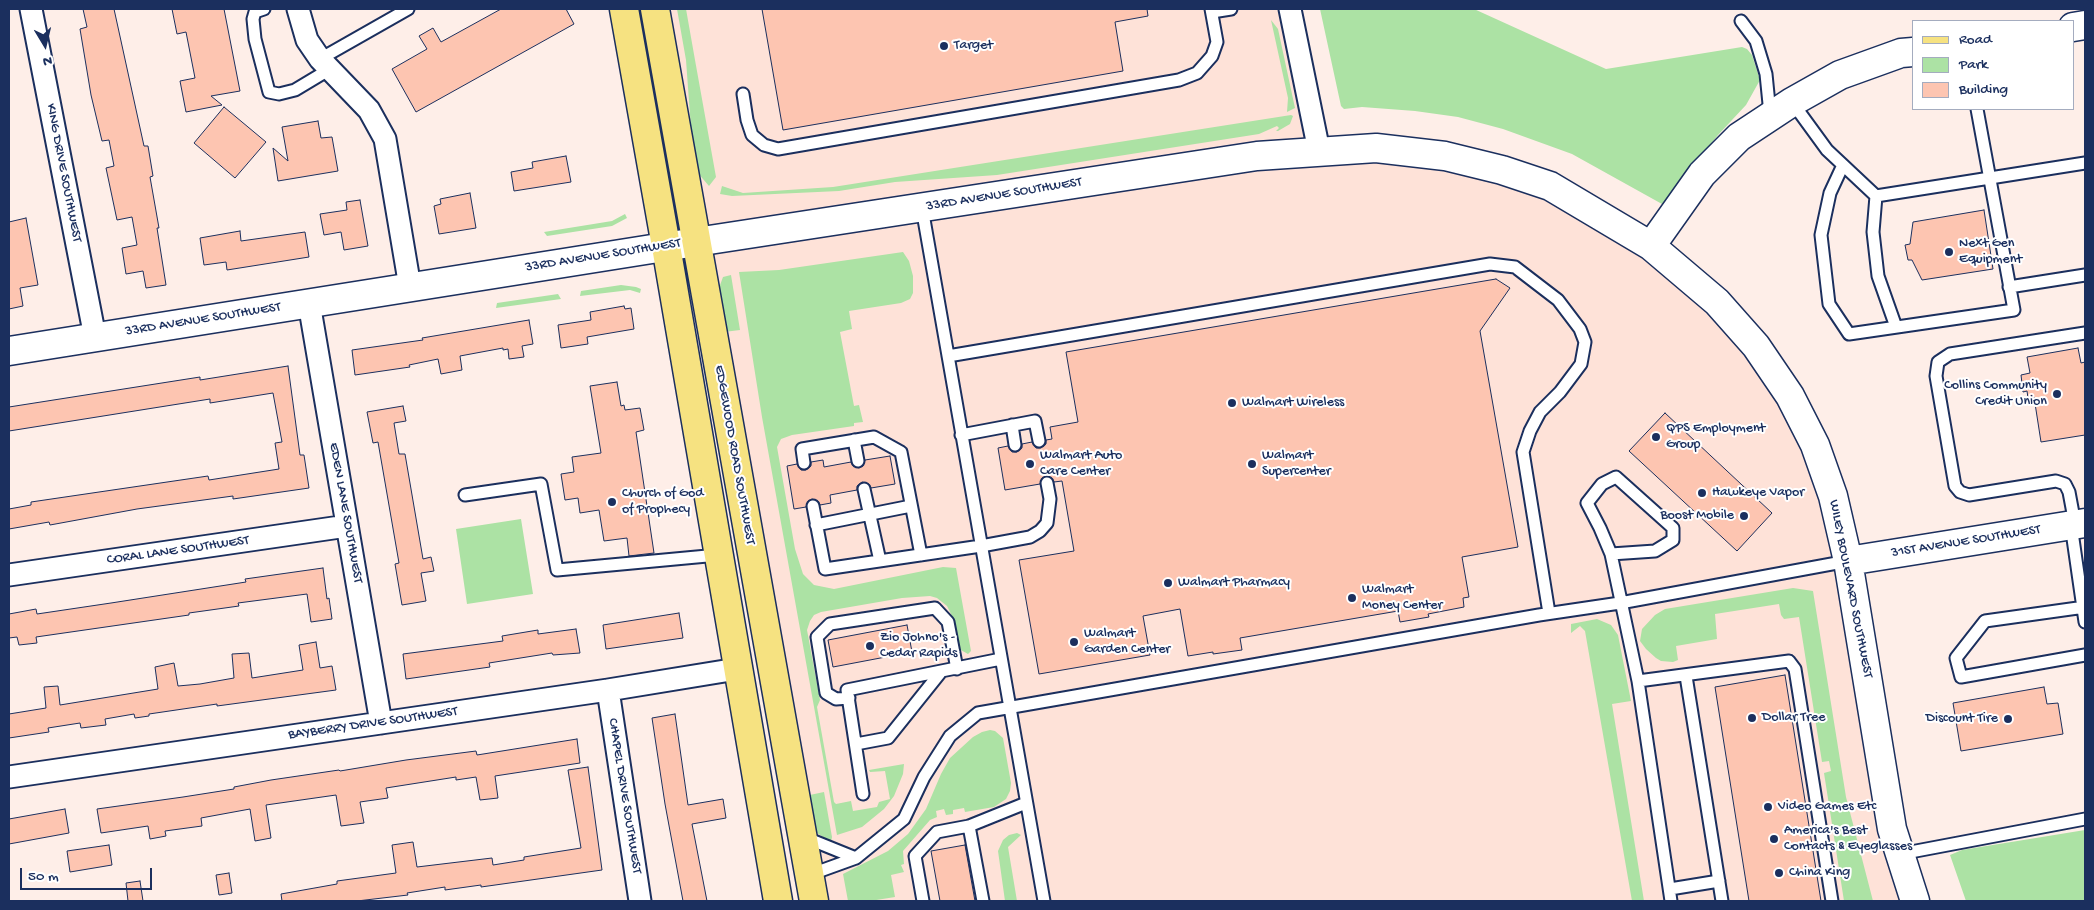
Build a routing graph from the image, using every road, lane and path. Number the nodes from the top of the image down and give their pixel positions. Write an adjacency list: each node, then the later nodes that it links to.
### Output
1 (31, 9): 31 (street, KING DRIVE SOUTHWEST)
2 (264, 9): 12 (lane)
3 (298, 9): 12 (street)
4 (408, 9): 12 (lane)
5 (624, 9): 23 (main road)
6 (655, 9): 22 (main road, EDGEWOOD ROAD SOUTHWEST)
7 (1231, 9): 9 (lane)
8 (1290, 9): 16 (street)
9 (1211, 11): 13 (lane)
10 (1741, 21): 14 (lane)
11 (1912, 52): 14 (street)
12 (325, 64): 26 (street)
13 (743, 94)
14 (1781, 109): 18 (lane); 24 (street)
15 (1977, 110): 19 (lane)
16 (1319, 151): 21 (street, 33RD AVENUE SOUTHWEST); 24 (street, 33RD AVENUE SOUTHWEST)
17 (2085, 163): 19 (lane)
18 (1843, 165): 20 (lane); 29 (lane)
19 (1989, 178): 20 (lane); 27 (lane)
20 (1876, 196): 29 (lane)
21 (922, 208): 22 (street, 33RD AVENUE SOUTHWEST); 33 (lane)
22 (696, 242): 23 (street, 33RD AVENUE SOUTHWEST); 79 (main road, EDGEWOOD ROAD SOUTHWEST)
23 (666, 246): 26 (street, 33RD AVENUE SOUTHWEST); 52 (main road)
24 (1651, 246): 55 (street, WILEY BOULEVARD SOUTHWEST)
25 (2085, 275): 27 (lane)
26 (410, 287): 28 (street, 33RD AVENUE SOUTHWEST)
27 (2009, 287): 29 (lane)
28 (309, 304): 31 (street, 33RD AVENUE SOUTHWEST); 49 (street, EDEN LANE SOUTHWEST)
29 (1896, 327)
30 (2085, 333): 47 (lane)
31 (95, 337): 32 (street, 33RD AVENUE SOUTHWEST)
32 (9, 351)
33 (948, 356): 35 (lane); 59 (lane)
34 (1012, 425): 35 (lane); 37 (lane); 38 (lane)
35 (961, 435): 50 (lane)
36 (854, 440): 39 (lane); 40 (lane); 45 (lane)
37 (1039, 441)
38 (1015, 445)
39 (858, 461)
40 (804, 463)
41 (1047, 483): 50 (lane)
42 (864, 489): 46 (lane)
43 (465, 494): 52 (lane)
44 (813, 506): 48 (lane)
45 (912, 506): 46 (lane); 53 (lane)
46 (869, 515): 48 (lane); 54 (lane)
47 (2077, 524): 55 (street, 31ST AVENUE SOUTHWEST); 58 (lane)
48 (816, 525): 54 (lane)
49 (347, 526): 56 (street, CORAL LANE SOUTHWEST); 71 (street, EDEN LANE SOUTHWEST)
50 (981, 546): 53 (lane); 62 (lane)
51 (1611, 554): 51 (lane); 57 (lane)
52 (718, 555): 63 (main road)
53 (921, 555): 54 (lane)
54 (880, 561)
55 (1848, 561): 57 (lane); 80 (street, WILEY BOULEVARD SOUTHWEST)
56 (9, 575)
57 (1620, 604): 59 (lane); 67 (lane)
58 (2084, 608): 60 (lane); 61 (lane)
59 (1548, 613): 70 (lane)
60 (2085, 622)
61 (2085, 656)
62 (1001, 660): 64 (lane); 70 (lane)
63 (737, 669): 68 (street, BAYBERRY DRIVE SOUTHWEST); 72 (main road)
64 (957, 669): 65 (lane); 69 (lane)
65 (940, 673): 69 (lane); 73 (lane)
66 (1686, 676): 67 (lane); 82 (lane); 92 (lane)
67 (1638, 681): 84 (lane)
68 (608, 690): 71 (street, BAYBERRY DRIVE SOUTHWEST); 85 (street, CHAPEL DRIVE SOUTHWEST)
69 (849, 698): 73 (lane)
70 (1009, 707): 76 (lane); 81 (lane)
71 (381, 723): 74 (street, BAYBERRY DRIVE SOUTHWEST)
72 (749, 730): 83 (main road); 86 (main road)
73 (856, 744): 75 (lane)
74 (9, 777)
75 (863, 794)
76 (1026, 803): 78 (lane); 89 (lane)
77 (2085, 819): 80 (lane)
78 (969, 826): 87 (lane); 88 (lane)
79 (802, 836): 81 (lane); 83 (main road, EDGEWOOD ROAD SOUTHWEST)
80 (1900, 854): 93 (street, WILEY BOULEVARD SOUTHWEST)
81 (856, 858): 83 (lane)
82 (1719, 881): 84 (lane); 91 (lane)
83 (812, 888)
84 (1670, 889): 90 (lane)
85 (640, 901)
86 (778, 901)
87 (923, 901)
88 (983, 901)
89 (1044, 901)
90 (1671, 901)
91 (1722, 901)
92 (1832, 901)
93 (1916, 901)

